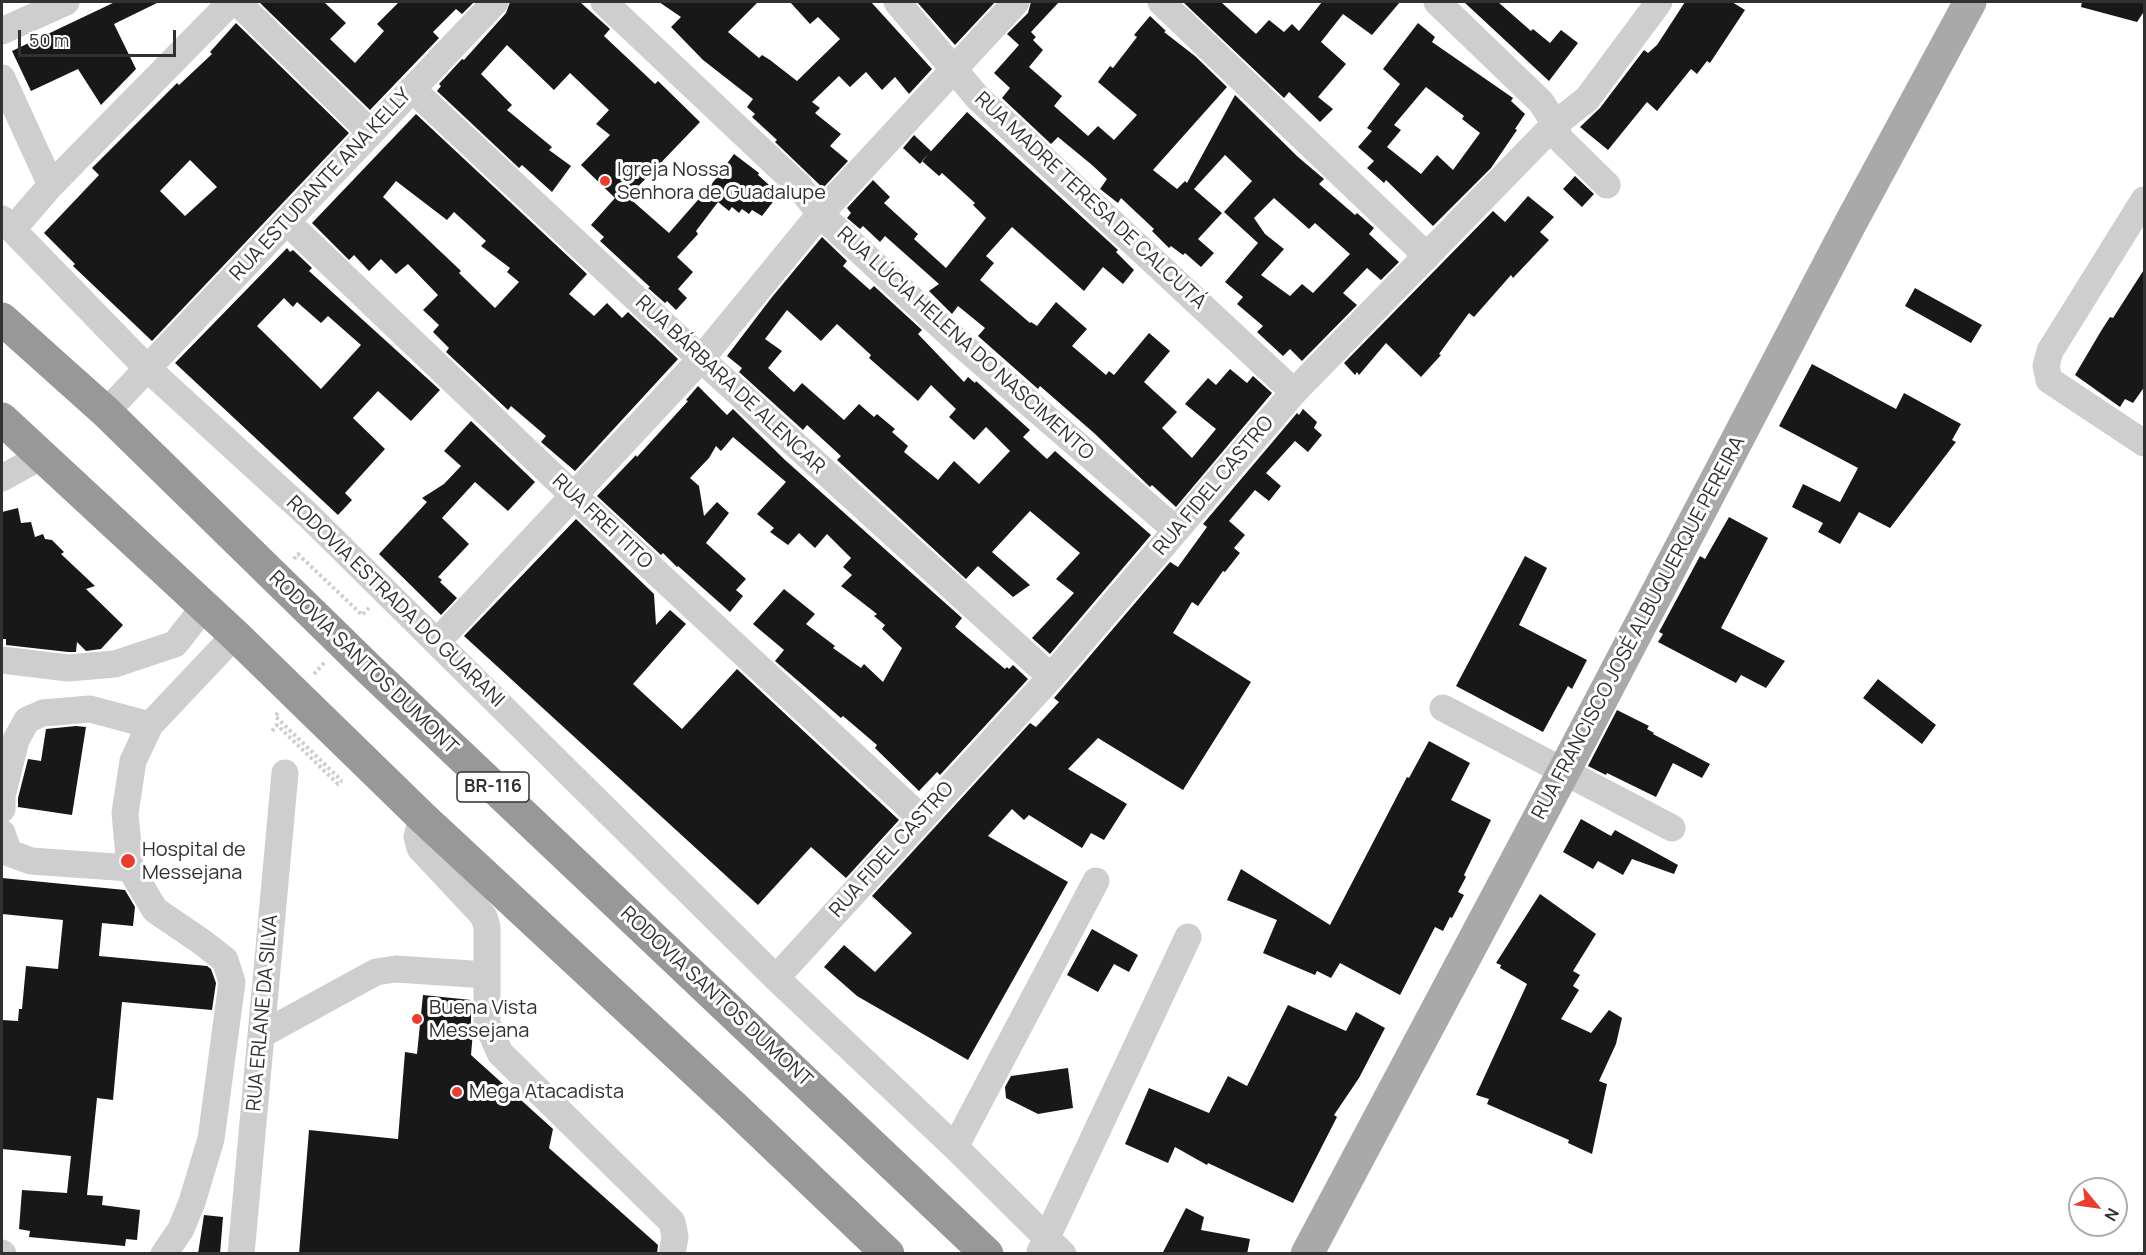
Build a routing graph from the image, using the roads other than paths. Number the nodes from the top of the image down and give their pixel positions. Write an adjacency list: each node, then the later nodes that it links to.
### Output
1 (66, 2): 12 (street)
2 (231, 2): 18 (street)
3 (237, 2): 17 (street)
4 (495, 2): 15 (street, RUA ESTUDANTE ANA KELLY)
5 (603, 2): 21 (street, RUA LÚCIA HELENA DO NASCIMENTO)
6 (897, 2): 13 (street, RUA MADRE TERESA DE CALCUTÁ)
7 (1016, 2): 13 (street)
8 (1161, 2): 24 (street)
9 (1437, 2): 16 (street)
10 (1659, 2): 16 (street, RUA FIDEL CASTRO)
11 (1970, 2): 43 (main road, RUA FRANCISCO JOSÉ ALBUQUERQUE PEREIRA)
12 (2, 31)
13 (954, 70): 21 (street); 28 (street, RUA MADRE TERESA DE CALCUTÁ)
14 (2, 78): 18 (street)
15 (412, 89): 17 (street, RUA ESTUDANTE ANA KELLY); 26 (street, RUA BÁRBARA DE ALENCAR)
16 (1555, 124): 19 (street); 24 (street, RUA FIDEL CASTRO)
17 (370, 132): 22 (street, RUA ESTUDANTE ANA KELLY)
18 (51, 185): 23 (street)
19 (1607, 185)
20 (2145, 200): 31 (street)
21 (820, 214): 26 (street); 35 (street, RUA LÚCIA HELENA DO NASCIMENTO)
22 (287, 222): 27 (street, RUA ESTUDANTE ANA KELLY); 34 (street, RUA FREI TITO)
23 (7, 224): 27 (street, RODOVIA ESTRADA DO GUARANI)
24 (1428, 256): 28 (street, RUA FIDEL CASTRO)
25 (2, 319): 29 (highway, RODOVIA SANTOS DUMONT / BR-116)
26 (701, 359): 34 (street); 40 (street, RUA BÁRBARA DE ALENCAR)
27 (147, 368): 29 (street, RUA ESTUDANTE ANA KELLY); 38 (street, RODOVIA ESTRADA DO GUARANI)
28 (1294, 392): 35 (street, RUA FIDEL CASTRO)
29 (106, 412): 64 (highway, RODOVIA SANTOS DUMONT / BR-116)
30 (2, 418): 32 (highway)
31 (2145, 443)
32 (42, 456): 33 (street); 36 (highway)
33 (2, 478)
34 (573, 495): 38 (street); 47 (street, RUA FREI TITO)
35 (1176, 530): 40 (street, RUA FIDEL CASTRO)
36 (204, 607): 37 (highway); 39 (street)
37 (235, 635): 42 (street); 46 (highway)
38 (436, 642): 54 (street, RODOVIA ESTRADA DO GUARANI)
39 (2, 660)
40 (1051, 678): 47 (street, RUA FIDEL CASTRO)
41 (1443, 708): 43 (street)
42 (150, 725): 45 (street); 50 (street)
43 (1564, 771): 48 (street); 65 (main road, RUA FRANCISCO JOSÉ ALBUQUERQUE PEREIRA)
44 (285, 773): 55 (street, RUA ERLANE DA SILVA)
45 (2, 809)
46 (422, 817): 53 (street); 57 (highway)
47 (921, 818): 54 (street, RUA FIDEL CASTRO)
48 (1672, 828)
49 (4, 847): 50 (street)
50 (130, 868): 59 (street)
51 (1096, 881): 56 (street)
52 (1188, 936): 58 (street)
53 (487, 975): 55 (street); 61 (street)
54 (776, 978): 56 (street, RODOVIA ESTRADA DO GUARANI)
55 (261, 1035): 60 (street, RUA ERLANE DA SILVA)
56 (955, 1147): 58 (street, RODOVIA ESTRADA DO GUARANI)
57 (802, 1174): 62 (highway); 63 (highway)
58 (1050, 1249)
59 (164, 1254)
60 (241, 1254)
61 (672, 1254)
62 (870, 1254)
63 (888, 1254)
64 (987, 1254)
65 (1307, 1254)

